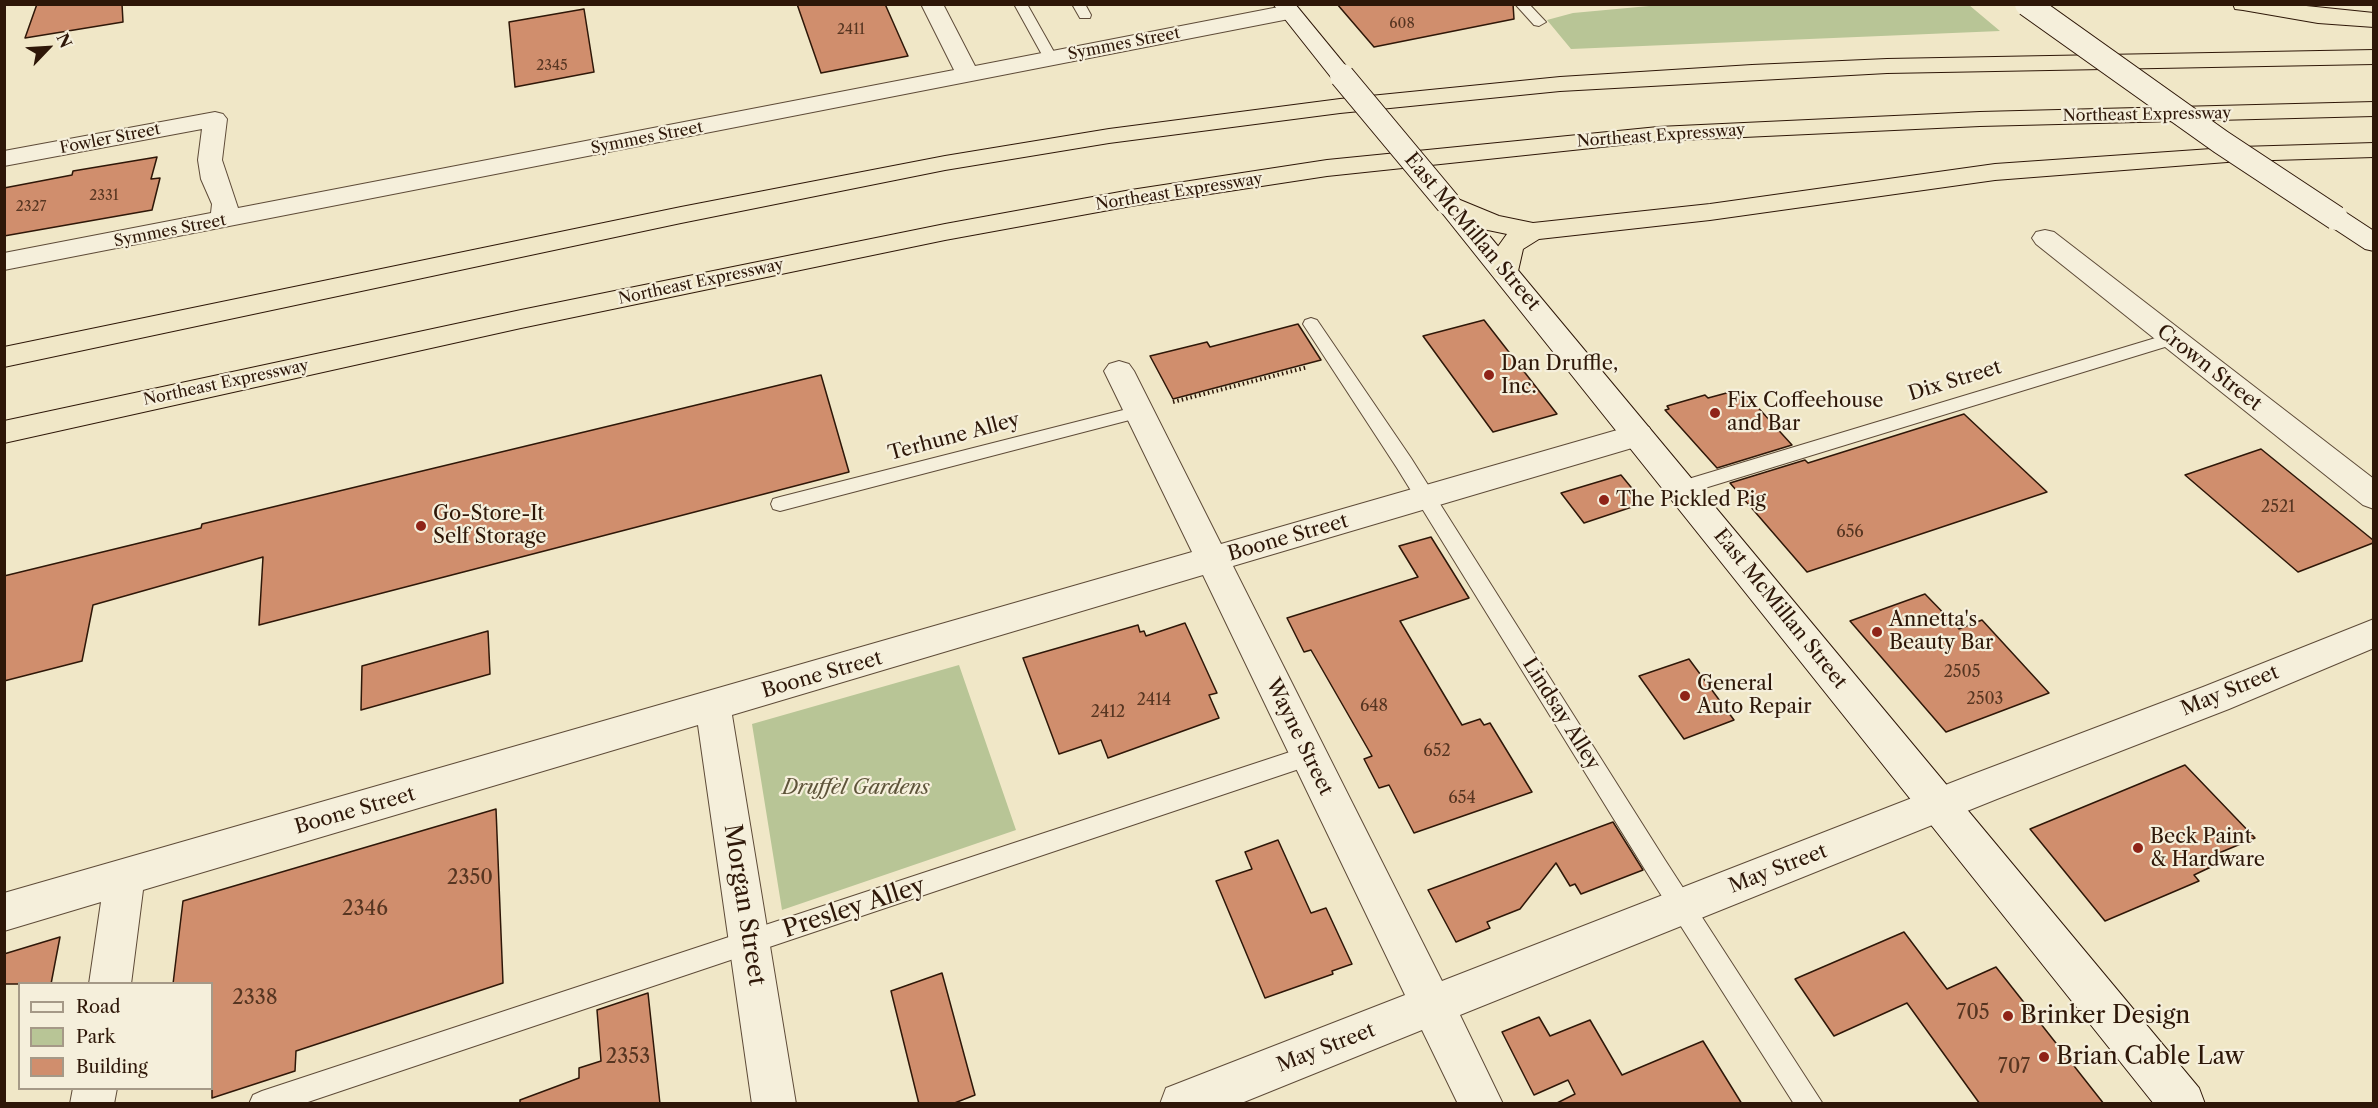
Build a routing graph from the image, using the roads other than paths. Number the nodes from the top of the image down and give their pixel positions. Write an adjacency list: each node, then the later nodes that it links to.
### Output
1 (932, 4): 11 (street)
2 (1020, 4): 10 (lane)
3 (1521, 4): 8 (lane)
4 (2027, 4): 19 (street, bridge)
5 (2243, 4): 7 (highway)
6 (1286, 8): 10 (street, Symmes Street); 15 (street, East McMillan Street, bridge)
7 (2373, 20)
8 (1539, 22)
9 (2373, 57): 24 (highway)
10 (1051, 59): 11 (street, Symmes Street)
11 (968, 75): 16 (street, Symmes Street)
12 (2373, 109): 27 (highway, Northeast Expressway)
13 (2373, 150): 17 (highway)
14 (4, 159): 16 (street, Fowler Street)
15 (1448, 203): 17 (highway); 21 (street, East McMillan Street)
16 (224, 220): 20 (street, Symmes Street)
17 (1533, 231): 21 (highway)
18 (2045, 238): 23 (street, Crown Street)
19 (2373, 243)
20 (4, 262)
21 (1504, 271): 28 (street, East McMillan Street)
22 (1311, 324): 31 (lane, Lindsay Alley)
23 (2172, 339): 29 (lane, Dix Street); 30 (street, Crown Street)
24 (4, 357)
25 (1119, 371): 26 (street, Wayne Street)
26 (1154, 407): 32 (lane, Terhune Alley); 33 (street, Wayne Street)
27 (4, 432)
28 (1638, 435): 29 (street, East McMillan Street); 31 (street, Boone Street)
29 (1682, 488): 37 (street, East McMillan Street)
30 (2373, 497)
31 (1425, 498): 33 (street, Boone Street); 39 (lane, Lindsay Alley)
32 (780, 504)
33 (1213, 560): 35 (street, Boone Street); 36 (street, Wayne Street)
34 (2373, 633): 37 (street, May Street)
35 (713, 707): 38 (street, Boone Street); 41 (street, Morgan Street)
36 (1308, 756): 41 (lane, Presley Alley); 43 (street, Wayne Street)
37 (1940, 806): 39 (street, May Street); 49 (street, East McMillan Street)
38 (126, 877): 40 (street, Boone Street); 42 (street)
39 (1682, 907): 43 (street, May Street); 48 (lane, Lindsay Alley)
40 (4, 912)
41 (749, 942): 44 (lane, Presley Alley); 45 (street, Morgan Street)
42 (110, 982)
43 (1432, 1006): 46 (street, May Street); 47 (street, Wayne Street)
44 (262, 1104)
45 (774, 1104)
46 (1182, 1104)
47 (1481, 1104)
48 (1810, 1104)
49 (2183, 1104)

